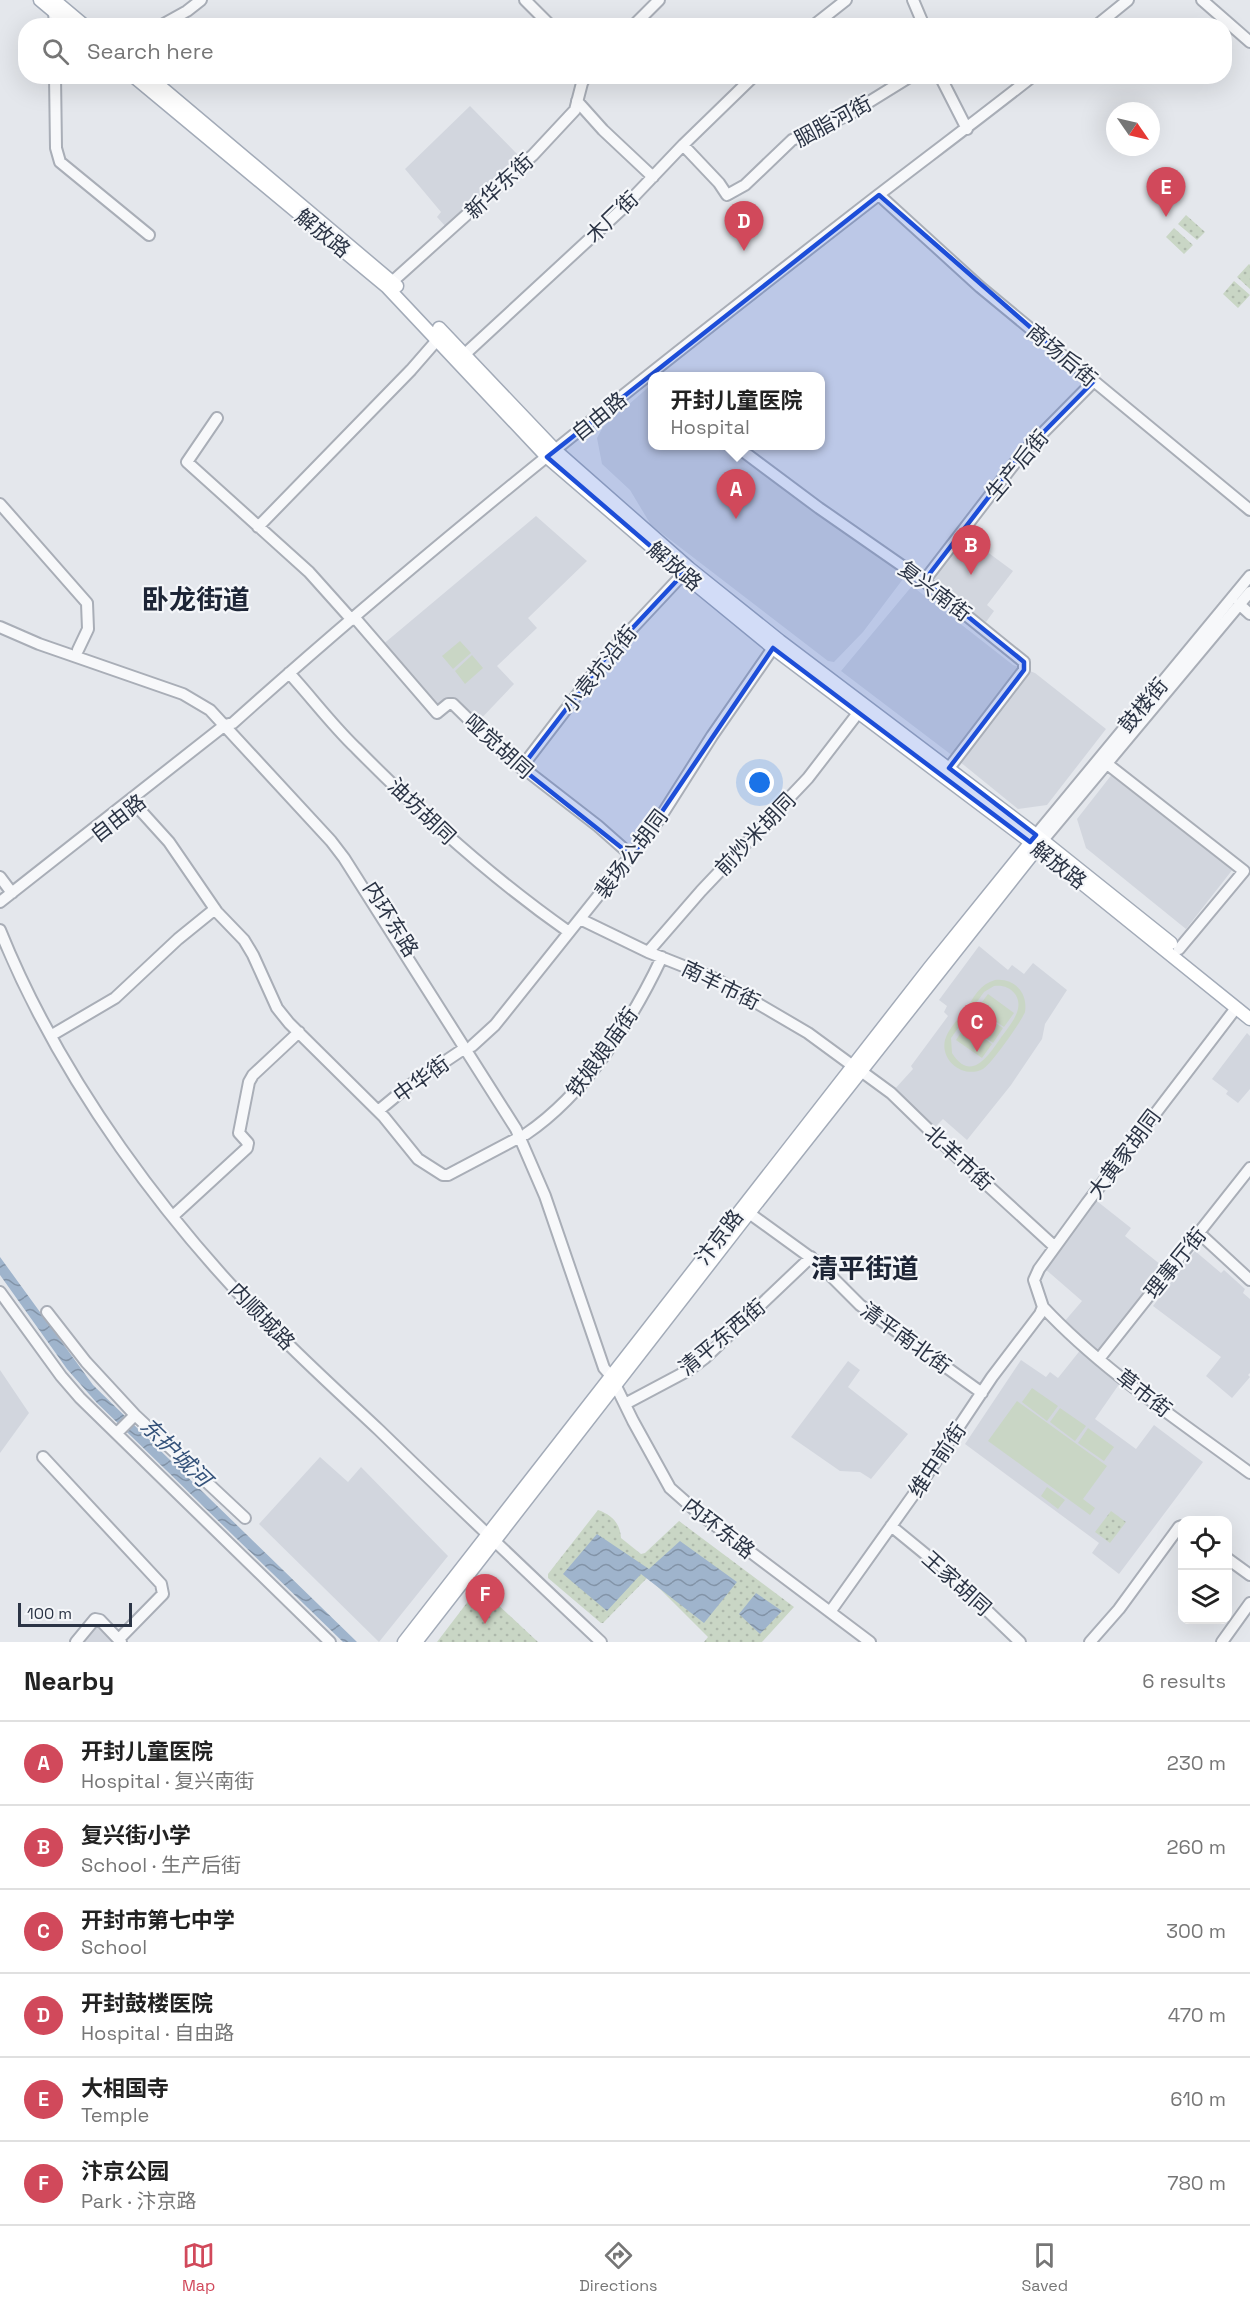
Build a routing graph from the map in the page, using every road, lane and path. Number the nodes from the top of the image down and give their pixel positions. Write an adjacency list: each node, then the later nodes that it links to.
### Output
1 (40, 0): 10 (main road)
2 (201, 0): 13 (street)
3 (525, 0): 14 (street)
4 (659, 0): 15 (street)
5 (846, 0): 9 (street)
6 (913, 0): 17 (street)
7 (1128, 0): 18 (street)
8 (1202, 0): 19 (street)
9 (831, 5): 16 (street)
10 (54, 6): 11 (main road); 12 (main road)
11 (64, 18)
12 (73, 18)
13 (174, 18)
14 (543, 18)
15 (641, 18)
16 (820, 18)
17 (921, 18)
18 (1106, 18)
19 (1223, 18)
20 (1232, 26): 21 (street)
21 (1250, 42)
22 (55, 84): 35 (street)
23 (143, 84): 37 (main road, 解放路)
24 (158, 84): 36 (main road, 解放路)
25 (582, 84): 30 (street, 新华东街)
26 (746, 84): 32 (street, 木厂街)
27 (898, 84): 32 (street, 胭脂河街)
28 (944, 84): 31 (street)
29 (1023, 84): 31 (street, 自由路)
30 (577, 101): 33 (street); 36 (street, 新华东街)
31 (967, 129): 34 (street, 自由路)
32 (683, 145): 33 (street, 木厂街)
33 (653, 177): 38 (street, 木厂街)
34 (879, 195): 39 (street, 自由路); 40 (street, 商场后街)
35 (148, 235)
36 (393, 281): 38 (main road, 解放路)
37 (438, 339): 44 (main road, 解放路); 47 (street)
38 (465, 354): 44 (main road, 解放路)
39 (662, 372)
40 (1093, 382): 46 (street, 商场后街); 50 (street, 生产后街)
41 (648, 383): 44 (street, 自由路)
42 (217, 418): 47 (street)
43 (741, 450): 50 (street, 复兴南街)
44 (551, 454): 48 (main road, 解放路); 54 (street, 自由路); 64 (main road, 解放路)
45 (0, 504): 58 (street)
46 (1250, 510)
47 (258, 527): 54 (street)
48 (683, 574): 57 (main road, 解放路); 63 (street, 小袁坑沿街)
49 (1250, 576): 66 (street, 鼓楼街)
50 (924, 581): 64 (street, 复兴南街)
51 (1250, 592): 52 (street, 鼓楼街)
52 (1239, 604): 53 (street); 62 (street, 鼓楼街)
53 (1250, 614)
54 (353, 619): 59 (street, 自由路); 63 (street, 哑觉胡同)
55 (0, 620): 58 (street, 内环东路)
56 (0, 627): 61 (street, 内环东路)
57 (773, 648): 60 (main road, 解放路); 67 (street, 裴场公胡同)
58 (78, 650): 61 (street, 内环东路)
59 (289, 673): 61 (street, 自由路); 75 (street, 油坊胡同)
60 (858, 713): 66 (main road, 解放路); 77 (street, 前炒米胡同)
61 (230, 726): 65 (street, 自由路); 84 (street, 内环东路)
62 (1106, 763): 66 (street, 鼓楼街); 76 (street)
63 (521, 768): 67 (street, 哑觉胡同)
64 (949, 768): 66 (main road, 解放路)
65 (133, 802): 69 (street, 自由路); 71 (street); 72 (street, 自由路)
66 (1037, 841): 76 (main road, 解放路); 79 (main road, 解放路); 85 (main road, 汴京路)
67 (632, 856): 73 (street, 裴场公胡同)
68 (0, 877): 69 (street)
69 (12, 893): 70 (street, 自由路)
70 (0, 902)
71 (215, 909): 82 (street); 83 (street)
72 (0, 910)
73 (580, 919): 75 (street, 裴场公胡同); 77 (street, 南羊市街)
74 (0, 930): 83 (street, 内顺城路)
75 (569, 932): 84 (street, 裴场公胡同)
76 (1179, 950): 80 (main road, 解放路)
77 (648, 952): 78 (street, 南羊市街)
78 (662, 957): 85 (street, 南羊市街); 87 (street, 铁娘娘庙街)
79 (1236, 1008): 81 (main road, 解放路); 92 (street, 大黄家胡同)
80 (1250, 1009)
81 (1250, 1019)
82 (298, 1032): 86 (street); 90 (street)
83 (52, 1035): 90 (street, 内顺城路)
84 (469, 1047): 86 (street, 中华街); 87 (street, 内环东路)
85 (857, 1069): 89 (main road, 汴京路); 92 (street, 北羊市街); 99 (main road, 汴京路)
86 (378, 1111): 87 (street, 铁娘娘庙街)
87 (523, 1136): 99 (street, 内环东路)
88 (1250, 1168): 91 (street, 理事厅街)
89 (749, 1213): 93 (street, 清平南北街); 99 (main road, 汴京路)
90 (173, 1216): 108 (street, 内顺城路)
91 (1199, 1233): 94 (street); 98 (street, 理事厅街)
92 (1056, 1247): 96 (street, 大黄家胡同)
93 (811, 1257): 100 (street, 清平南北街); 101 (street, 清平东西街)
94 (1250, 1280)
95 (0, 1292): 102 (street)
96 (1043, 1307): 98 (street, 草市街); 100 (street, 维中前街)
97 (46, 1312): 102 (street)
98 (1099, 1359): 104 (street, 草市街)
99 (613, 1380): 101 (street, 内环东路); 108 (main road, 汴京路)
100 (982, 1393): 106 (street, 维中前街)
101 (624, 1404): 112 (street, 内环东路)
102 (126, 1424): 105 (street); 115 (street)
103 (42, 1457): 113 (street)
104 (1250, 1473)
105 (245, 1518)
106 (891, 1526): 112 (street, 维中前街); 120 (street, 王家胡同)
107 (1178, 1528): 121 (street)
108 (491, 1538): 116 (main road, 汴京路); 117 (main road, 汴京路); 118 (street, 内顺城路)
109 (1232, 1562): 110 (street)
110 (1250, 1575)
111 (1250, 1603): 122 (street)
112 (830, 1612): 119 (street, 内环东路)
113 (120, 1641): 114 (street)
114 (76, 1642)
115 (330, 1642)
116 (404, 1642)
117 (416, 1642)
118 (601, 1642)
119 (870, 1642)
120 (1020, 1642)
121 (1090, 1642)
122 (1222, 1642)

